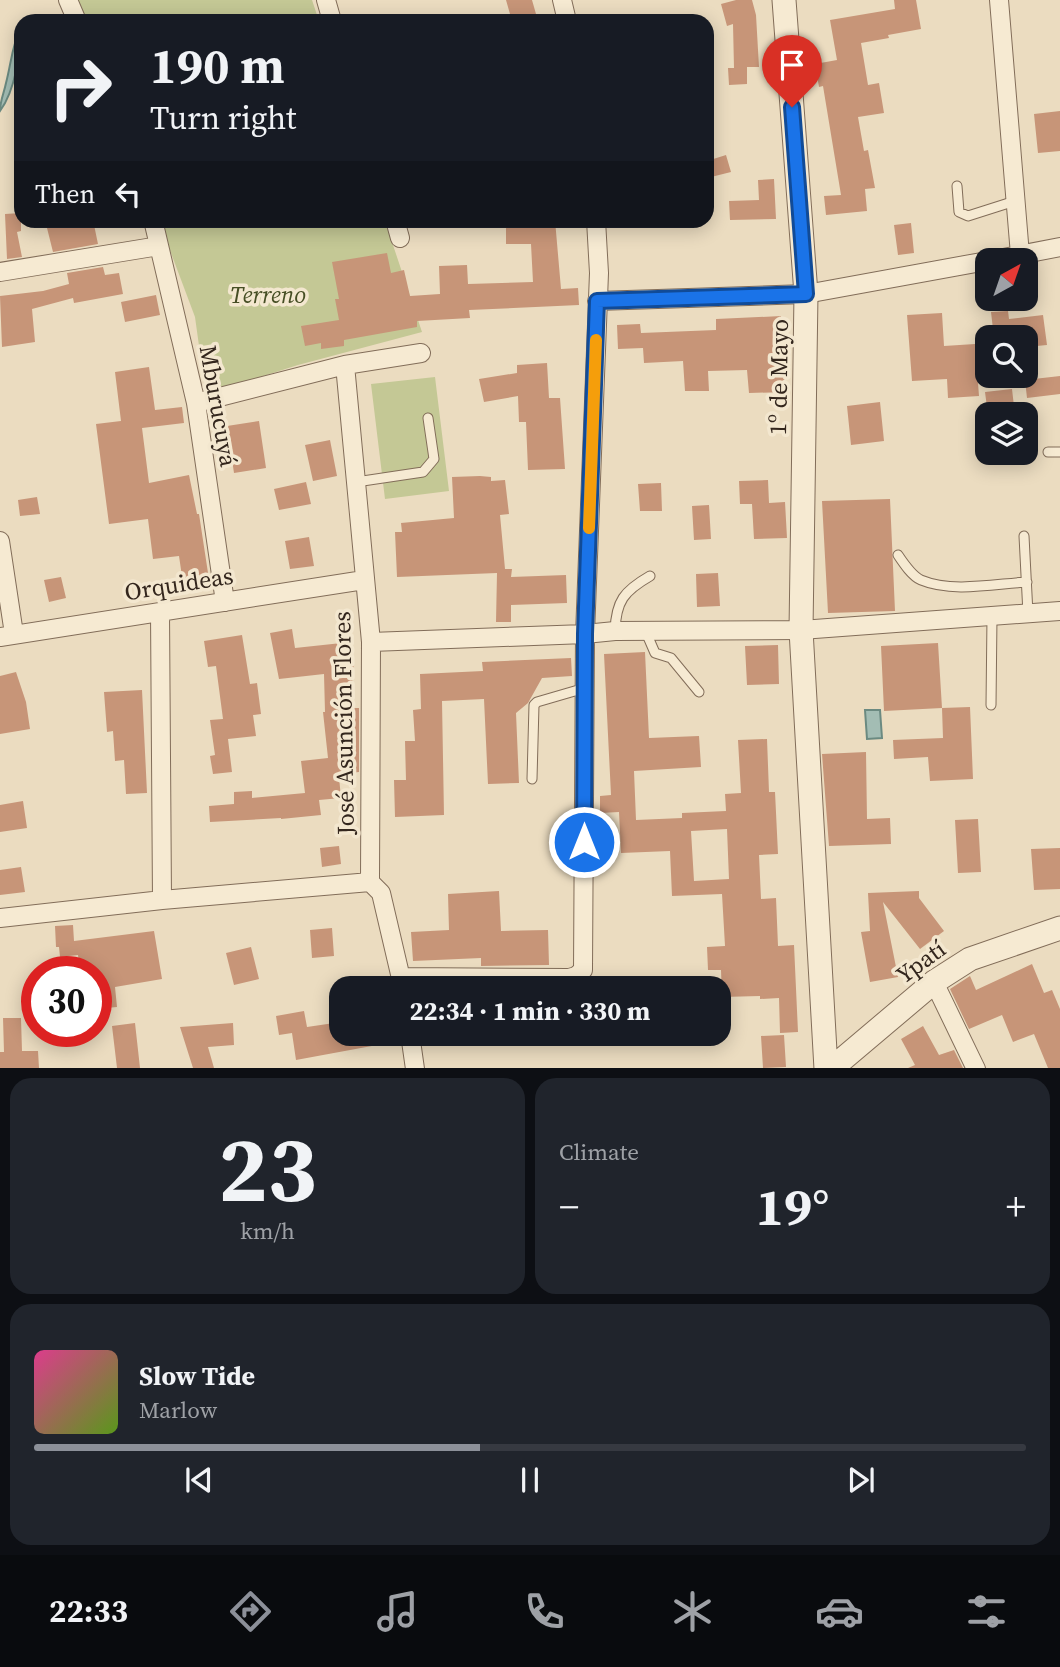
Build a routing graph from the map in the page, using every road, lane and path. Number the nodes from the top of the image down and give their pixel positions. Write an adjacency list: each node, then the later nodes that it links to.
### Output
1 (784, 0): 13 (street, 1º de Mayo)
2 (999, 0): 4 (street)
3 (957, 186): 4 (lane)
4 (1016, 201): 9 (street)
5 (155, 228): 7 (street, Mburucuyá)
6 (596, 228): 14 (street)
7 (159, 246): 12 (street); 17 (street, Mburucuyá)
8 (1060, 247): 10 (street)
9 (1019, 248)
10 (1038, 251)
11 (975, 263): 13 (street)
12 (0, 272)
13 (806, 294): 14 (street); 34 (street, 1º de Mayo)
14 (597, 301): 36 (street)
15 (421, 354): 16 (street)
16 (345, 365): 17 (street); 21 (street, José Asunción Flores)
17 (196, 403): 28 (street, Mburucuyá)
18 (428, 418): 21 (lane)
19 (1048, 452): 20 (lane)
20 (1060, 452)
21 (356, 482): 26 (street, José Asunción Flores)
22 (1024, 536): 27 (lane)
23 (0, 541): 37 (street)
24 (898, 555): 27 (lane)
25 (650, 576): 35 (lane)
26 (364, 580): 28 (street, Orquideas); 38 (street, José Asunción Flores)
27 (1027, 582): 31 (lane)
28 (225, 602): 30 (street, Orquideas)
29 (1060, 611): 31 (street)
30 (160, 612): 37 (street, Orquideas); 44 (street)
31 (1028, 614): 32 (street)
32 (992, 617): 34 (street); 41 (lane)
33 (645, 630): 34 (street); 35 (street); 40 (lane)
34 (802, 630): 52 (street, 1º de Mayo)
35 (615, 631): 36 (street)
36 (585, 634): 38 (street); 39 (street)
37 (7, 635)
38 (371, 642): 43 (street, José Asunción Flores)
39 (585, 688): 42 (lane); 48 (street)
40 (699, 692)
41 (990, 705)
42 (532, 779)
43 (370, 882): 44 (street); 47 (street, José Asunción Flores)
44 (162, 900): 45 (street)
45 (0, 918)
46 (1060, 928): 49 (street, Ypatí)
47 (400, 976)
48 (573, 976)
49 (934, 982): 53 (street, Ypatí); 54 (street)
50 (412, 1046): 51 (street)
51 (415, 1068)
52 (826, 1068)
53 (832, 1068)
54 (976, 1068)

